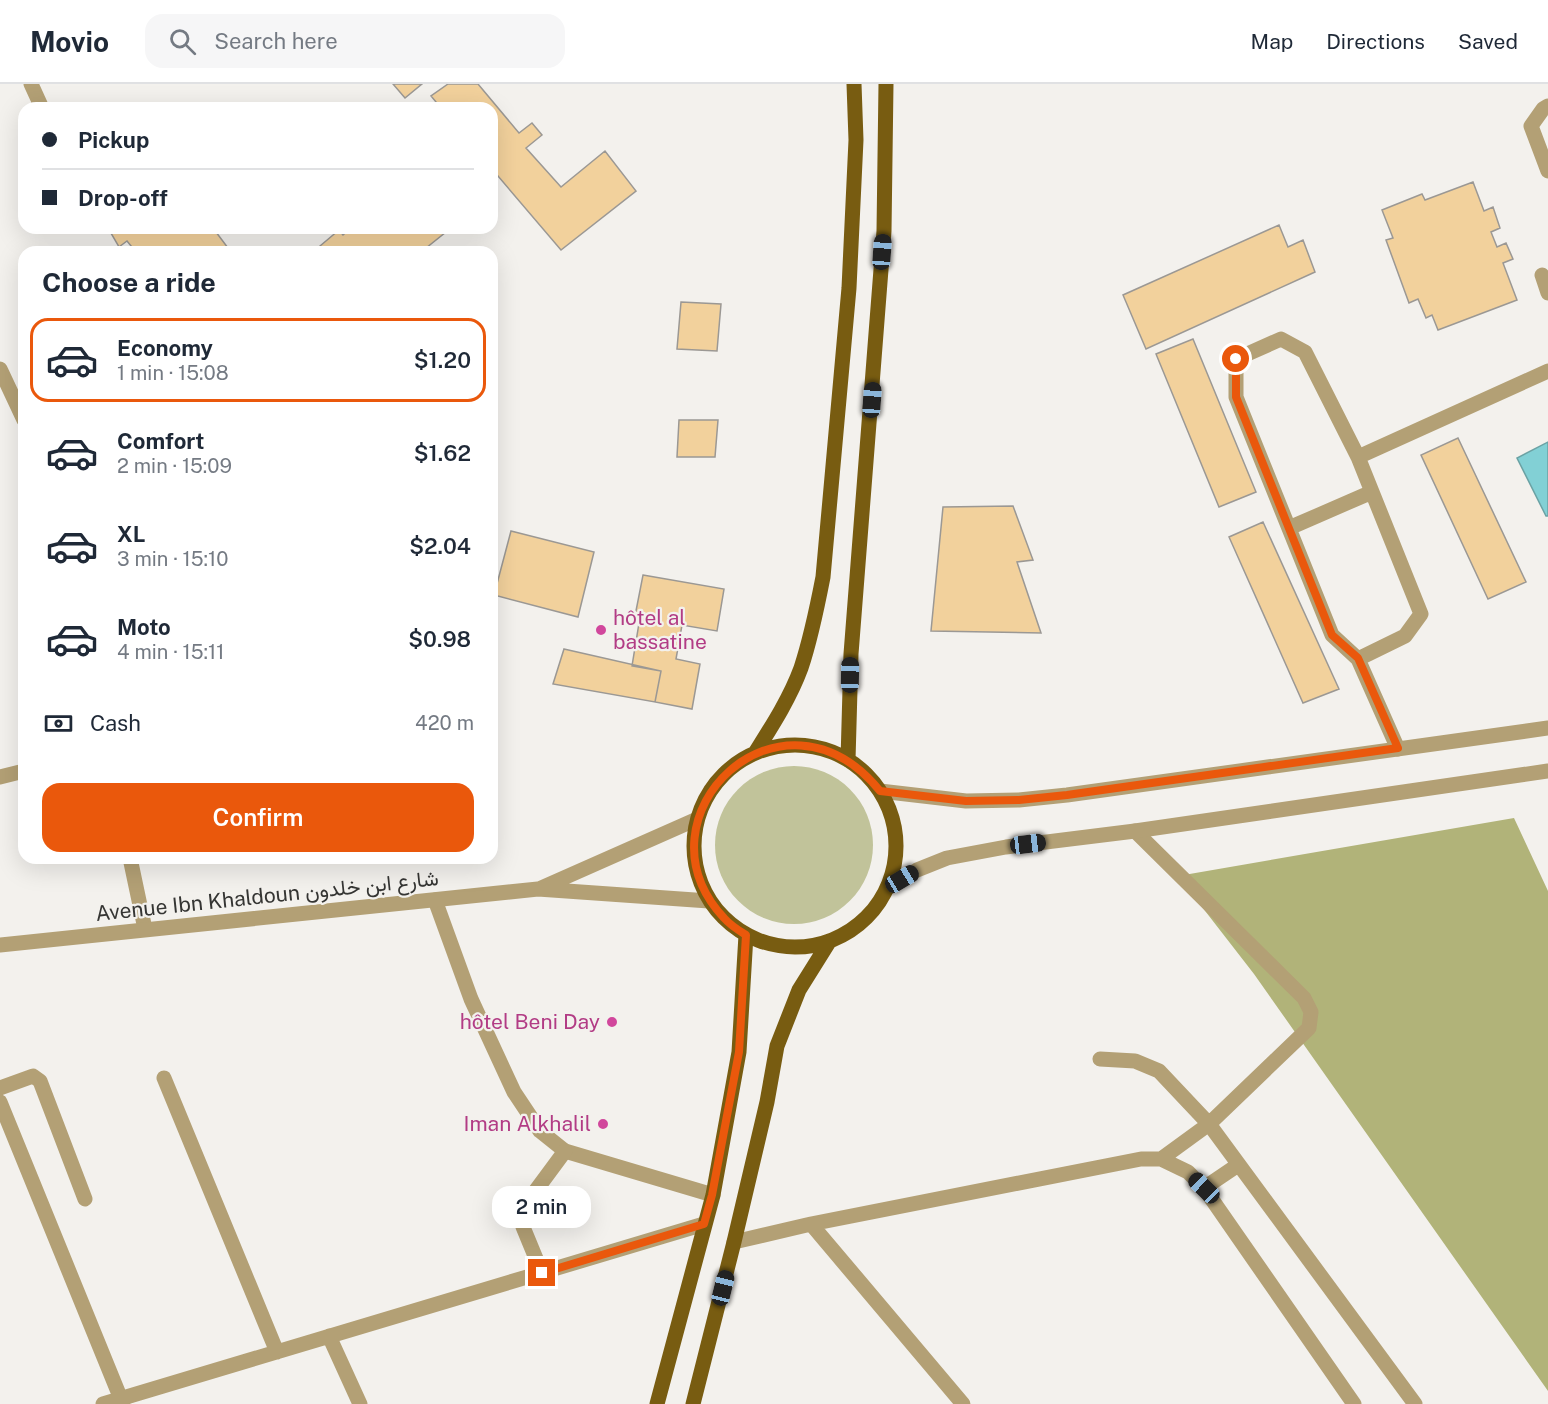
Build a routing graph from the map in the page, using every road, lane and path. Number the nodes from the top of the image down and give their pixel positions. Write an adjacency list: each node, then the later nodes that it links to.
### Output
1 (31, 84): 4 (street)
2 (854, 84): 18 (main road)
3 (886, 84): 19 (main road)
4 (39, 102)
5 (1548, 106): 6 (street)
6 (1548, 171)
7 (1542, 275): 8 (street)
8 (1548, 293)
9 (0, 369): 11 (street)
10 (1548, 371): 12 (street)
11 (18, 407)
12 (1358, 457): 13 (street); 14 (street)
13 (1372, 492): 14 (street); 15 (street)
14 (1289, 528): 15 (street)
15 (1358, 658): 17 (street)
16 (1548, 728): 17 (street)
17 (1398, 748): 23 (street)
18 (755, 753): 19 (main road); 24 (main road)
19 (848, 760): 23 (main road)
20 (1548, 771): 25 (street)
21 (18, 772): 22 (street)
22 (0, 777)
23 (880, 791): 27 (main road)
24 (697, 819): 28 (street); 30 (main road)
25 (1135, 831): 27 (street); 39 (street)
26 (131, 864): 31 (street)
27 (888, 888): 33 (main road)
28 (538, 889): 29 (street, Avenue Ibn Khaldoun شارع ابن خلدون); 30 (street)
29 (435, 900): 31 (street, Avenue Ibn Khaldoun شارع ابن خلدون); 40 (street)
30 (709, 901): 32 (main road)
31 (145, 929): 34 (street, Avenue Ibn Khaldoun شارع ابن خلدون)
32 (746, 935): 33 (main road); 44 (main road)
33 (829, 942): 48 (main road)
34 (0, 945)
35 (1100, 1059): 39 (street)
36 (164, 1078): 51 (street)
37 (0, 1088): 45 (street)
38 (0, 1102): 52 (street)
39 (1209, 1124): 41 (street); 42 (street)
40 (565, 1151): 44 (street); 49 (street)
41 (1161, 1159): 43 (street); 47 (street)
42 (1238, 1165): 43 (street); 59 (street)
43 (1204, 1188): 58 (street)
44 (712, 1195): 46 (main road)
45 (85, 1199)
46 (704, 1224): 49 (street); 55 (main road)
47 (811, 1224): 48 (street); 57 (street)
48 (734, 1242): 56 (main road)
49 (542, 1273): 50 (street)
50 (329, 1336): 51 (street); 54 (street)
51 (277, 1352): 52 (street)
52 (121, 1402): 53 (street)
53 (103, 1404)
54 (360, 1404)
55 (657, 1404)
56 (693, 1404)
57 (963, 1404)
58 (1354, 1404)
59 (1415, 1404)

